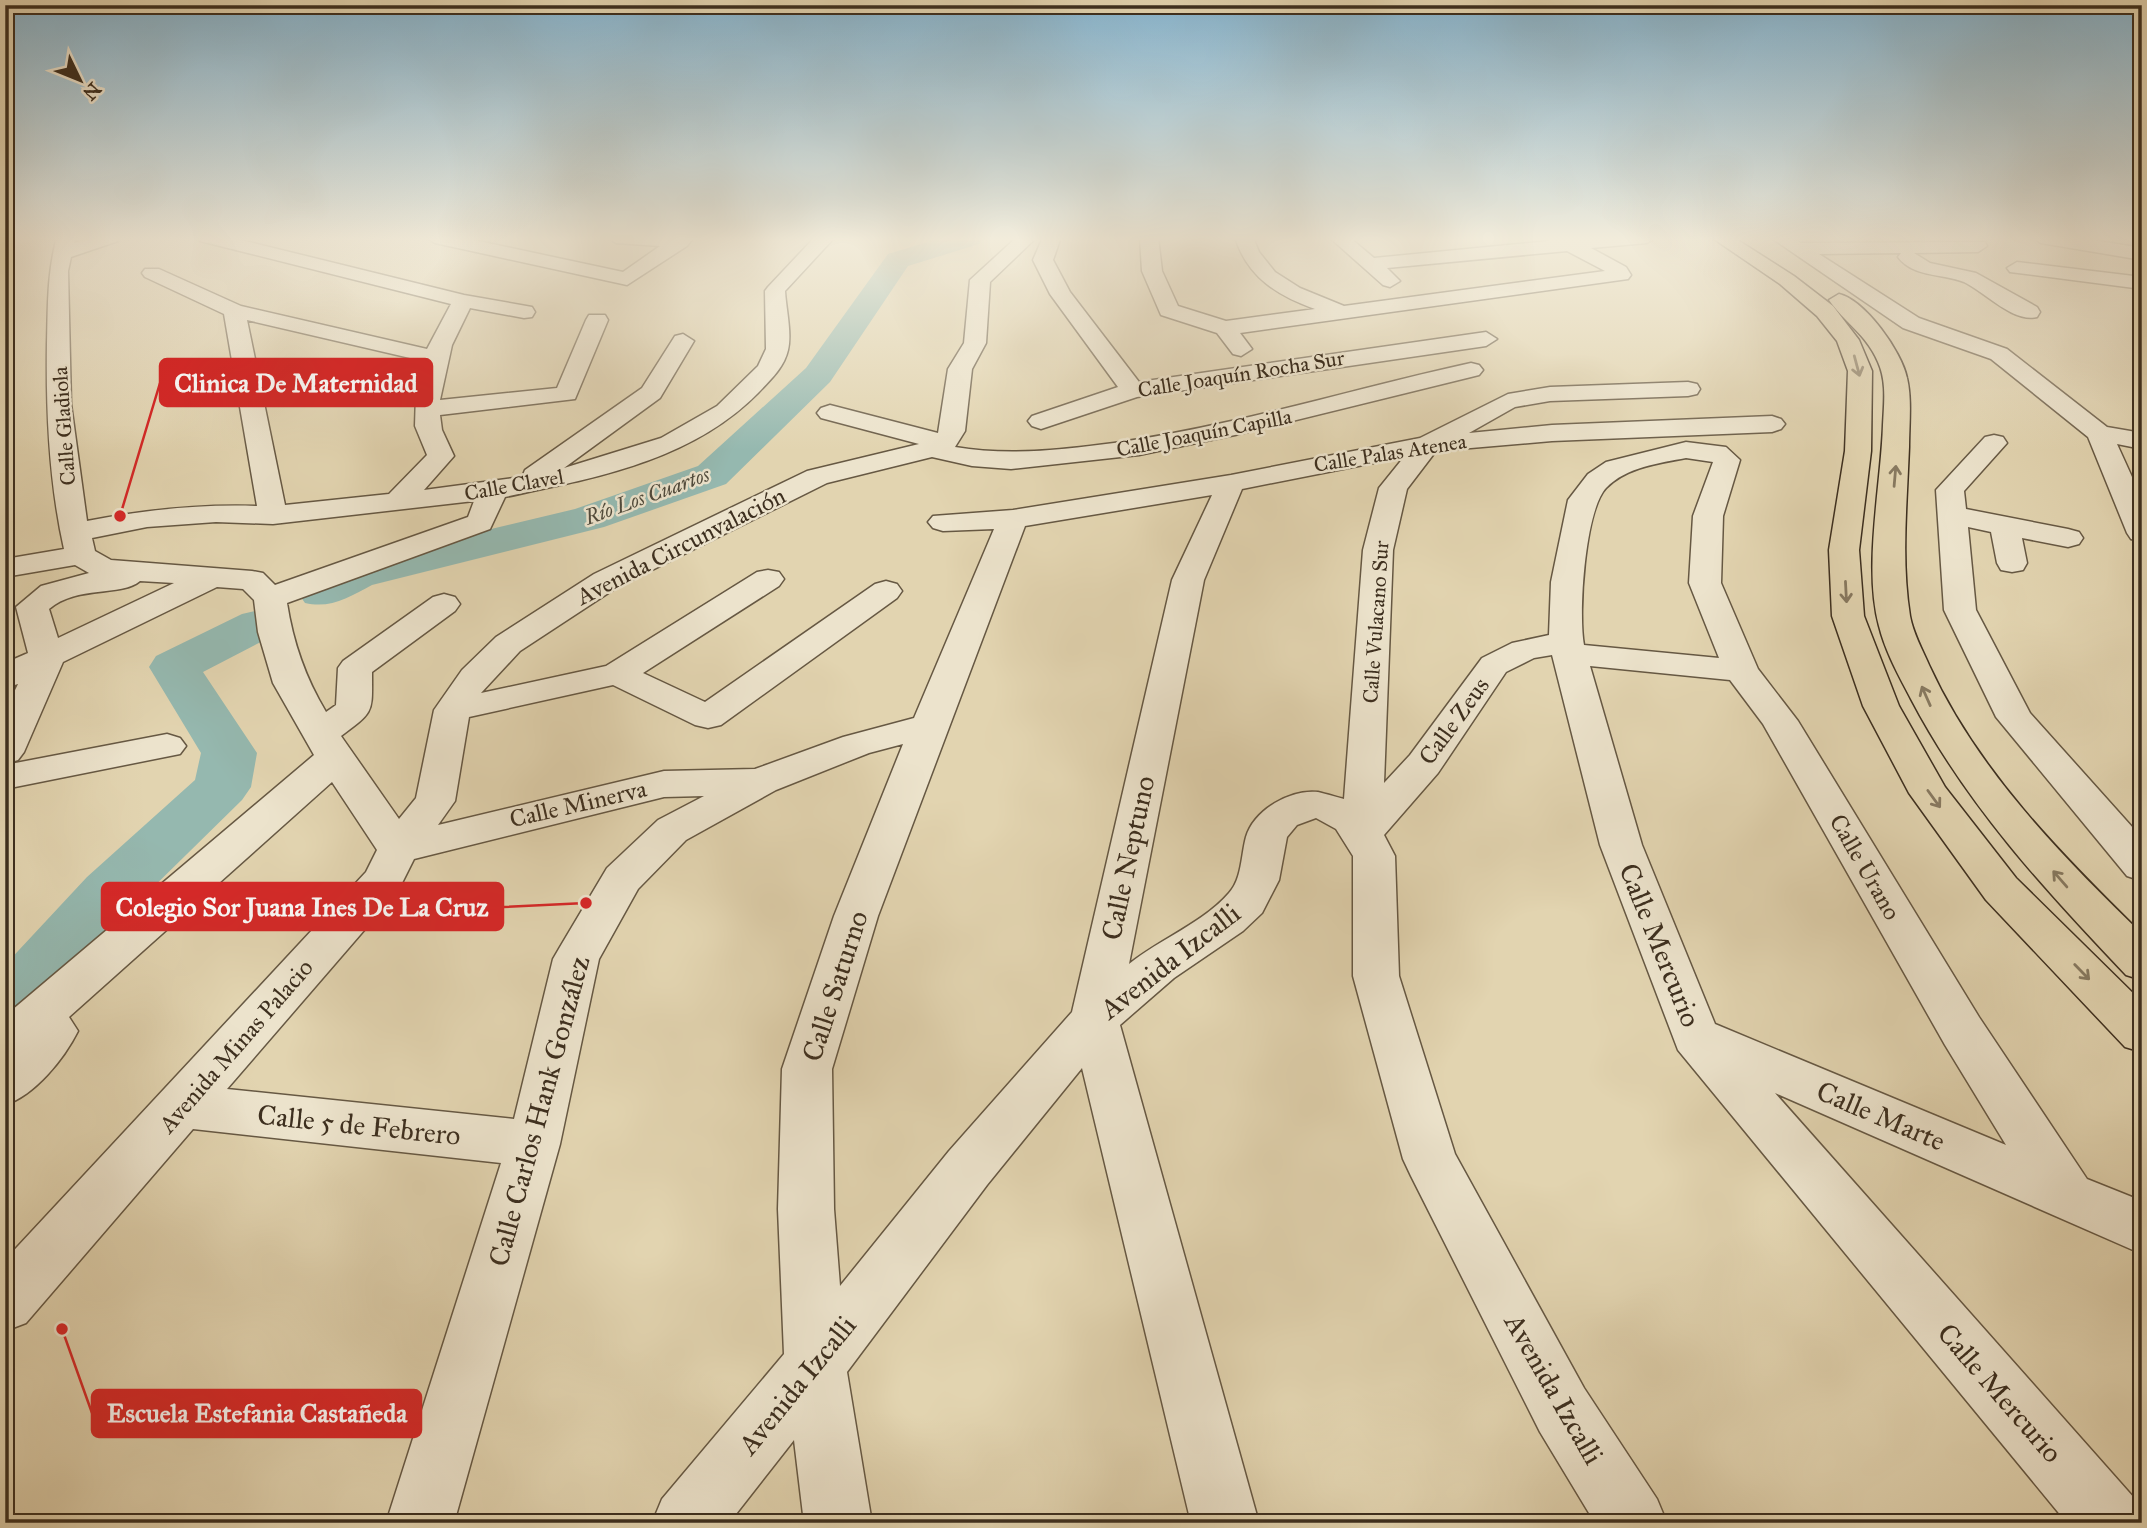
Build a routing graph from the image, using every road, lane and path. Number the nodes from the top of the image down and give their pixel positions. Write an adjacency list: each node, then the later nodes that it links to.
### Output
1 (58, 308): 50 (street, Calle Gladiola)
2 (228, 308): 14 (street)
3 (776, 308): 40 (street, Calle Clavel)
4 (978, 308): 36 (street)
5 (1072, 308): 26 (street)
6 (1168, 308): 19 (street)
7 (1336, 308): 16 (street)
8 (1362, 308): 16 (street)
9 (1822, 308): 77 (highway, one-way to 77)
10 (1849, 308): 75 (highway, one-way to 10)
11 (1889, 308): 32 (street)
12 (2023, 308): 17 (street)
13 (458, 309): 15 (street); 22 (street)
14 (234, 311): 22 (street); 43 (street)
15 (535, 311)
16 (1345, 311): 19 (street)
17 (2029, 312)
18 (597, 320): 27 (street)
19 (1225, 328): 23 (street)
20 (1486, 339): 23 (street, Calle Joaquín Rocha Sur)
21 (683, 341): 40 (street)
22 (438, 358): 27 (street)
23 (1257, 370): 26 (street, Calle Joaquín Rocha Sur)
24 (1471, 370): 36 (street, Calle Joaquín Capilla)
25 (1688, 389): 35 (street, Calle Vulacano Sur)
26 (1133, 390): 29 (street, Calle Joaquín Rocha Sur)
27 (428, 409): 42 (street)
28 (830, 413): 36 (street, Calle Joaquín Capilla)
29 (1041, 421)
30 (1772, 425): 31 (street, Calle Palas Atenea)
31 (1552, 433): 35 (street, Calle Palas Atenea); 38 (street)
32 (2099, 433): 33 (street); 47 (street)
33 (2142, 441)
34 (1994, 443): 44 (street)
35 (1428, 444): 39 (street, Calle Palas Atenea); 71 (street, Calle Vulacano Sur)
36 (939, 446): 64 (street, Avenida Circunvalación)
37 (1717, 453): 38 (street, Calle Mercurio); 61 (street, Calle Urano)
38 (1616, 468): 59 (street, Calle Mercurio)
39 (1231, 483): 45 (street, Calle Palas Atenea); 76 (street, Calle Neptuno)
40 (522, 486): 41 (street, Calle Clavel)
41 (493, 491): 42 (street, Calle Clavel); 57 (street)
42 (397, 502): 43 (street, Calle Clavel)
43 (273, 515): 50 (street, Calle Clavel)
44 (1950, 515): 48 (street); 73 (street)
45 (1013, 519): 46 (street, Calle Palas Atenea); 65 (street, Calle Saturno)
46 (943, 522)
47 (2140, 523)
48 (2005, 526): 49 (street); 51 (street)
49 (2068, 538)
50 (78, 543): 52 (street, Calle Clavel); 53 (street)
51 (2012, 563)
52 (5, 568)
53 (163, 572): 54 (street); 60 (street)
54 (214, 576): 57 (street); 60 (street)
55 (768, 579): 62 (street)
56 (886, 592): 62 (street)
57 (270, 598): 66 (street)
58 (444, 604): 66 (street)
59 (1567, 648): 61 (street, Calle Zeus); 71 (street, Calle Zeus); 78 (street, Calle Mercurio)
60 (47, 659): 63 (street); 68 (street)
61 (1741, 671): 83 (street, Calle Urano)
62 (617, 674): 64 (street)
63 (5, 677)
64 (452, 710): 72 (street, Avenida Circunvalación)
65 (929, 725): 70 (street, Calle Carlos Hank González); 86 (street, Calle Saturno)
66 (328, 745): 72 (street); 74 (street)
67 (167, 746): 69 (street)
68 (5, 752)
69 (5, 777)
70 (762, 782): 72 (street, Calle Minerva); 82 (street, Calle Carlos Hank González)
71 (1362, 833): 76 (street, Avenida Izcalli); 91 (street, Avenida Izcalli)
72 (398, 849): 81 (street, Avenida Minas Palacio)
73 (2142, 866)
74 (172, 903): 79 (street); 80 (street)
75 (2142, 963)
76 (1094, 1019): 86 (street, Avenida Izcalli); 90 (street, Calle Neptuno)
77 (2142, 1033)
78 (1695, 1036): 83 (street, Calle Marte); 92 (street, Calle Mercurio)
79 (5, 1045)
80 (5, 1084)
81 (184, 1106): 82 (street, Calle 5 de Febrero); 85 (street, Avenida Minas Palacio)
82 (534, 1144): 87 (street, Calle Carlos Hank González)
83 (2067, 1195): 84 (street)
84 (2142, 1228)
85 (5, 1303)
86 (815, 1364): 88 (street, Avenida Izcalli); 89 (street, Calle Saturno)
87 (420, 1523)
88 (686, 1523)
89 (838, 1523)
90 (1226, 1523)
91 (1633, 1523)
92 (2111, 1523)

